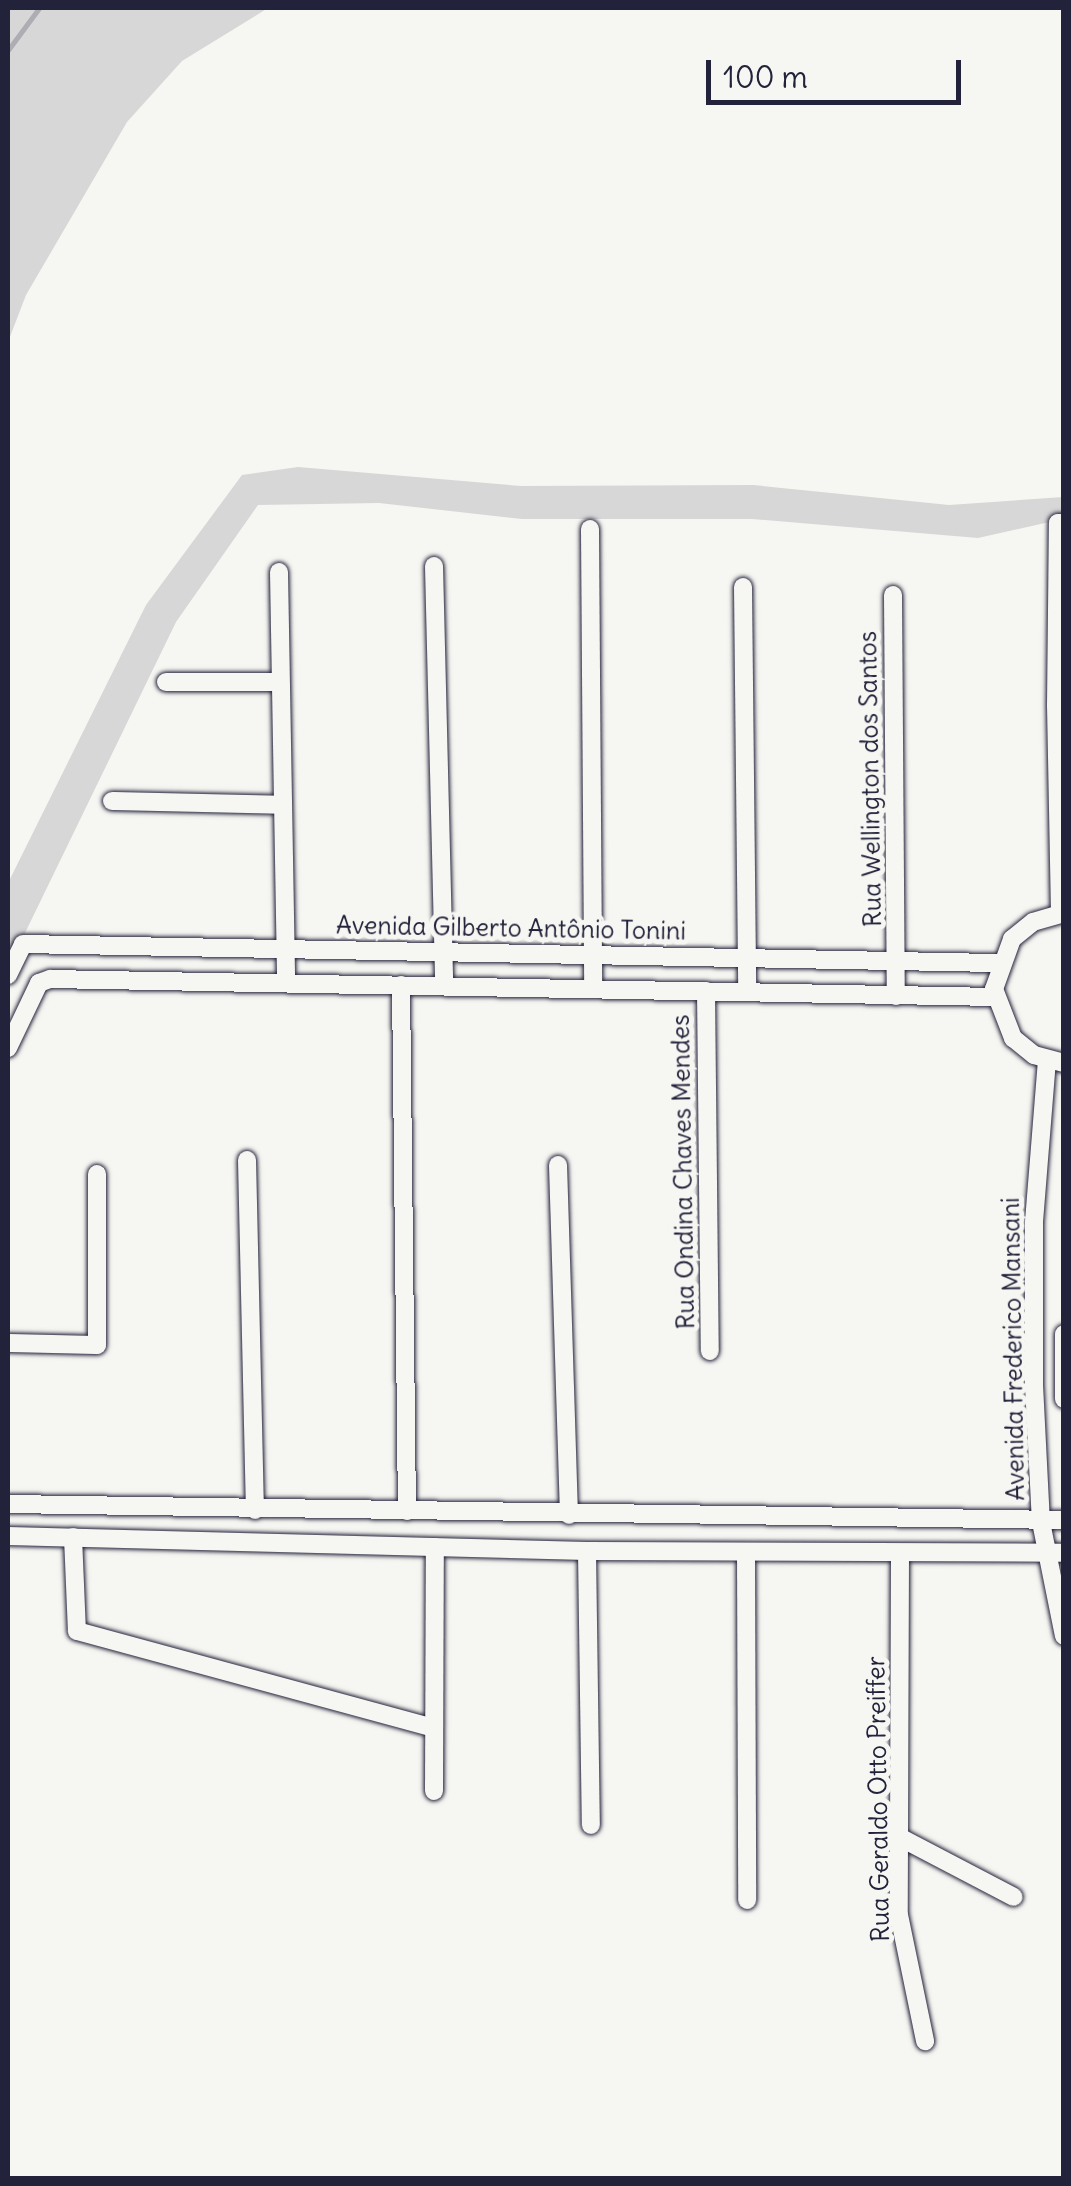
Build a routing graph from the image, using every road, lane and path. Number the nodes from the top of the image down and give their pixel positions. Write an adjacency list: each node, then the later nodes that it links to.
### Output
1 (1064, 523): 9 (street)
2 (590, 529): 15 (street)
3 (434, 566): 14 (street)
4 (278, 572): 8 (street)
5 (742, 586): 16 (street)
6 (893, 594): 17 (street, Rua Wellington dos Santos)
7 (166, 682): 8 (street)
8 (280, 682): 11 (street)
9 (1060, 706): 12 (street)
10 (112, 802): 11 (street)
11 (282, 806): 13 (street)
12 (1062, 913): 18 (street)
13 (284, 949): 14 (street, Avenida Gilberto Antônio Tonini); 19 (street, Avenida Gilberto Antônio Tonini); 20 (street)
14 (442, 952): 15 (street, Avenida Gilberto Antônio Tonini); 22 (street)
15 (592, 955): 16 (street, Avenida Gilberto Antônio Tonini); 23 (street)
16 (746, 958): 17 (street, Avenida Gilberto Antônio Tonini); 25 (street)
17 (898, 962): 18 (street, Avenida Gilberto Antônio Tonini); 26 (street, Rua Wellington dos Santos)
18 (998, 963): 27 (street)
19 (8, 975)
20 (286, 982): 21 (street); 28 (street)
21 (401, 985): 22 (street); 39 (street)
22 (444, 986): 23 (street)
23 (593, 987): 24 (street)
24 (706, 991): 25 (street); 35 (street, Rua Ondina Chaves Mendes)
25 (746, 992): 26 (street)
26 (896, 996): 27 (street)
27 (994, 996): 29 (street)
28 (8, 1048)
29 (1055, 1062): 42 (street, Avenida Frederico Mansani)
30 (248, 1160): 38 (street)
31 (558, 1165): 40 (street)
32 (98, 1174): 34 (street)
33 (1064, 1334): 36 (street, Avenida Frederico Mansani)
34 (8, 1343)
35 (710, 1352)
36 (1064, 1399)
37 (8, 1504): 38 (street)
38 (255, 1510): 39 (street)
39 (407, 1511): 40 (street)
40 (569, 1515): 42 (street)
41 (1064, 1520): 42 (street)
42 (1041, 1522): 48 (street, Avenida Frederico Mansani)
43 (8, 1536): 44 (street)
44 (73, 1538): 45 (street); 51 (street)
45 (435, 1546): 46 (street); 51 (street)
46 (586, 1551): 47 (street); 53 (street)
47 (746, 1552): 49 (street); 56 (street)
48 (1055, 1554): 49 (street); 50 (street, Avenida Frederico Mansani)
49 (900, 1555): 54 (street, Rua Geraldo Otto Preiffer)
50 (1064, 1636)
51 (433, 1728): 52 (street)
52 (434, 1791)
53 (591, 1825)
54 (901, 1838): 55 (street); 57 (street, Rua Geraldo Otto Preiffer)
55 (1014, 1897)
56 (746, 1900)
57 (925, 2041)

